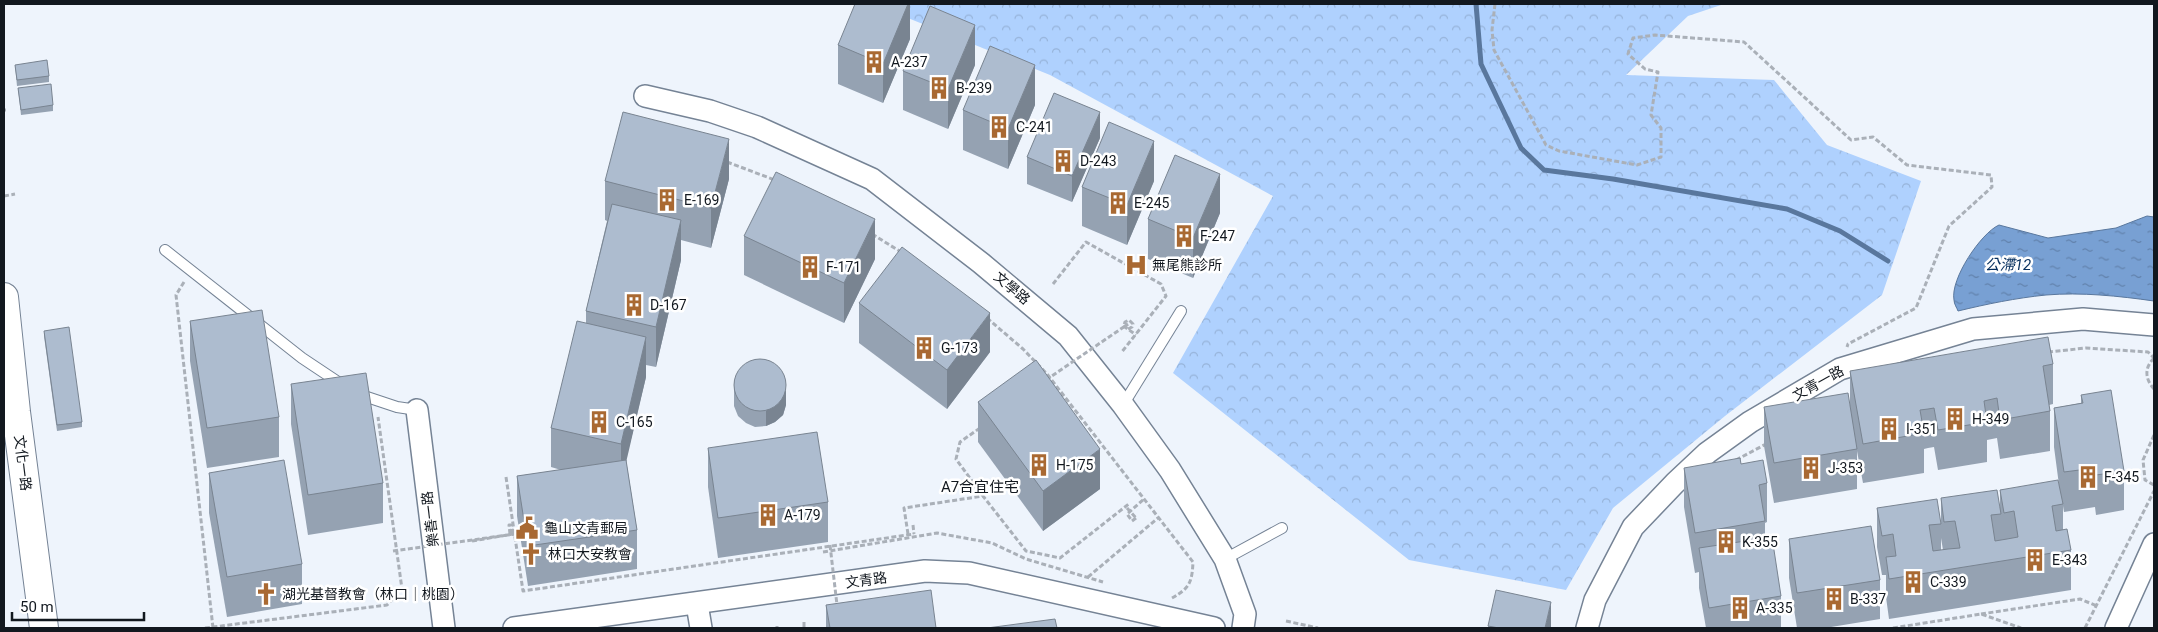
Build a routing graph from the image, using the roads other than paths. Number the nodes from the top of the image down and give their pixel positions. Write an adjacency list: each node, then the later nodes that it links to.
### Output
1 (645, 96): 6 (street, 文學路)
2 (165, 250): 7 (lane)
3 (4, 297): 12 (street, 文化一路)
4 (1181, 311): 6 (lane)
5 (2154, 325): 18 (street, 文青一路)
6 (1123, 405): 10 (street, 文學路)
7 (417, 410): 13 (street, 樂善一路)
8 (1282, 528): 10 (lane)
9 (2154, 544): 19 (street)
10 (1225, 559): 17 (street, 文學路)
11 (697, 604): 14 (street, 文青路); 15 (street); 16 (street, 文青路)
12 (44, 628)
13 (444, 628)
14 (514, 628)
15 (701, 628)
16 (1214, 628)
17 (1243, 628)
18 (1587, 628)
19 (2116, 628)

